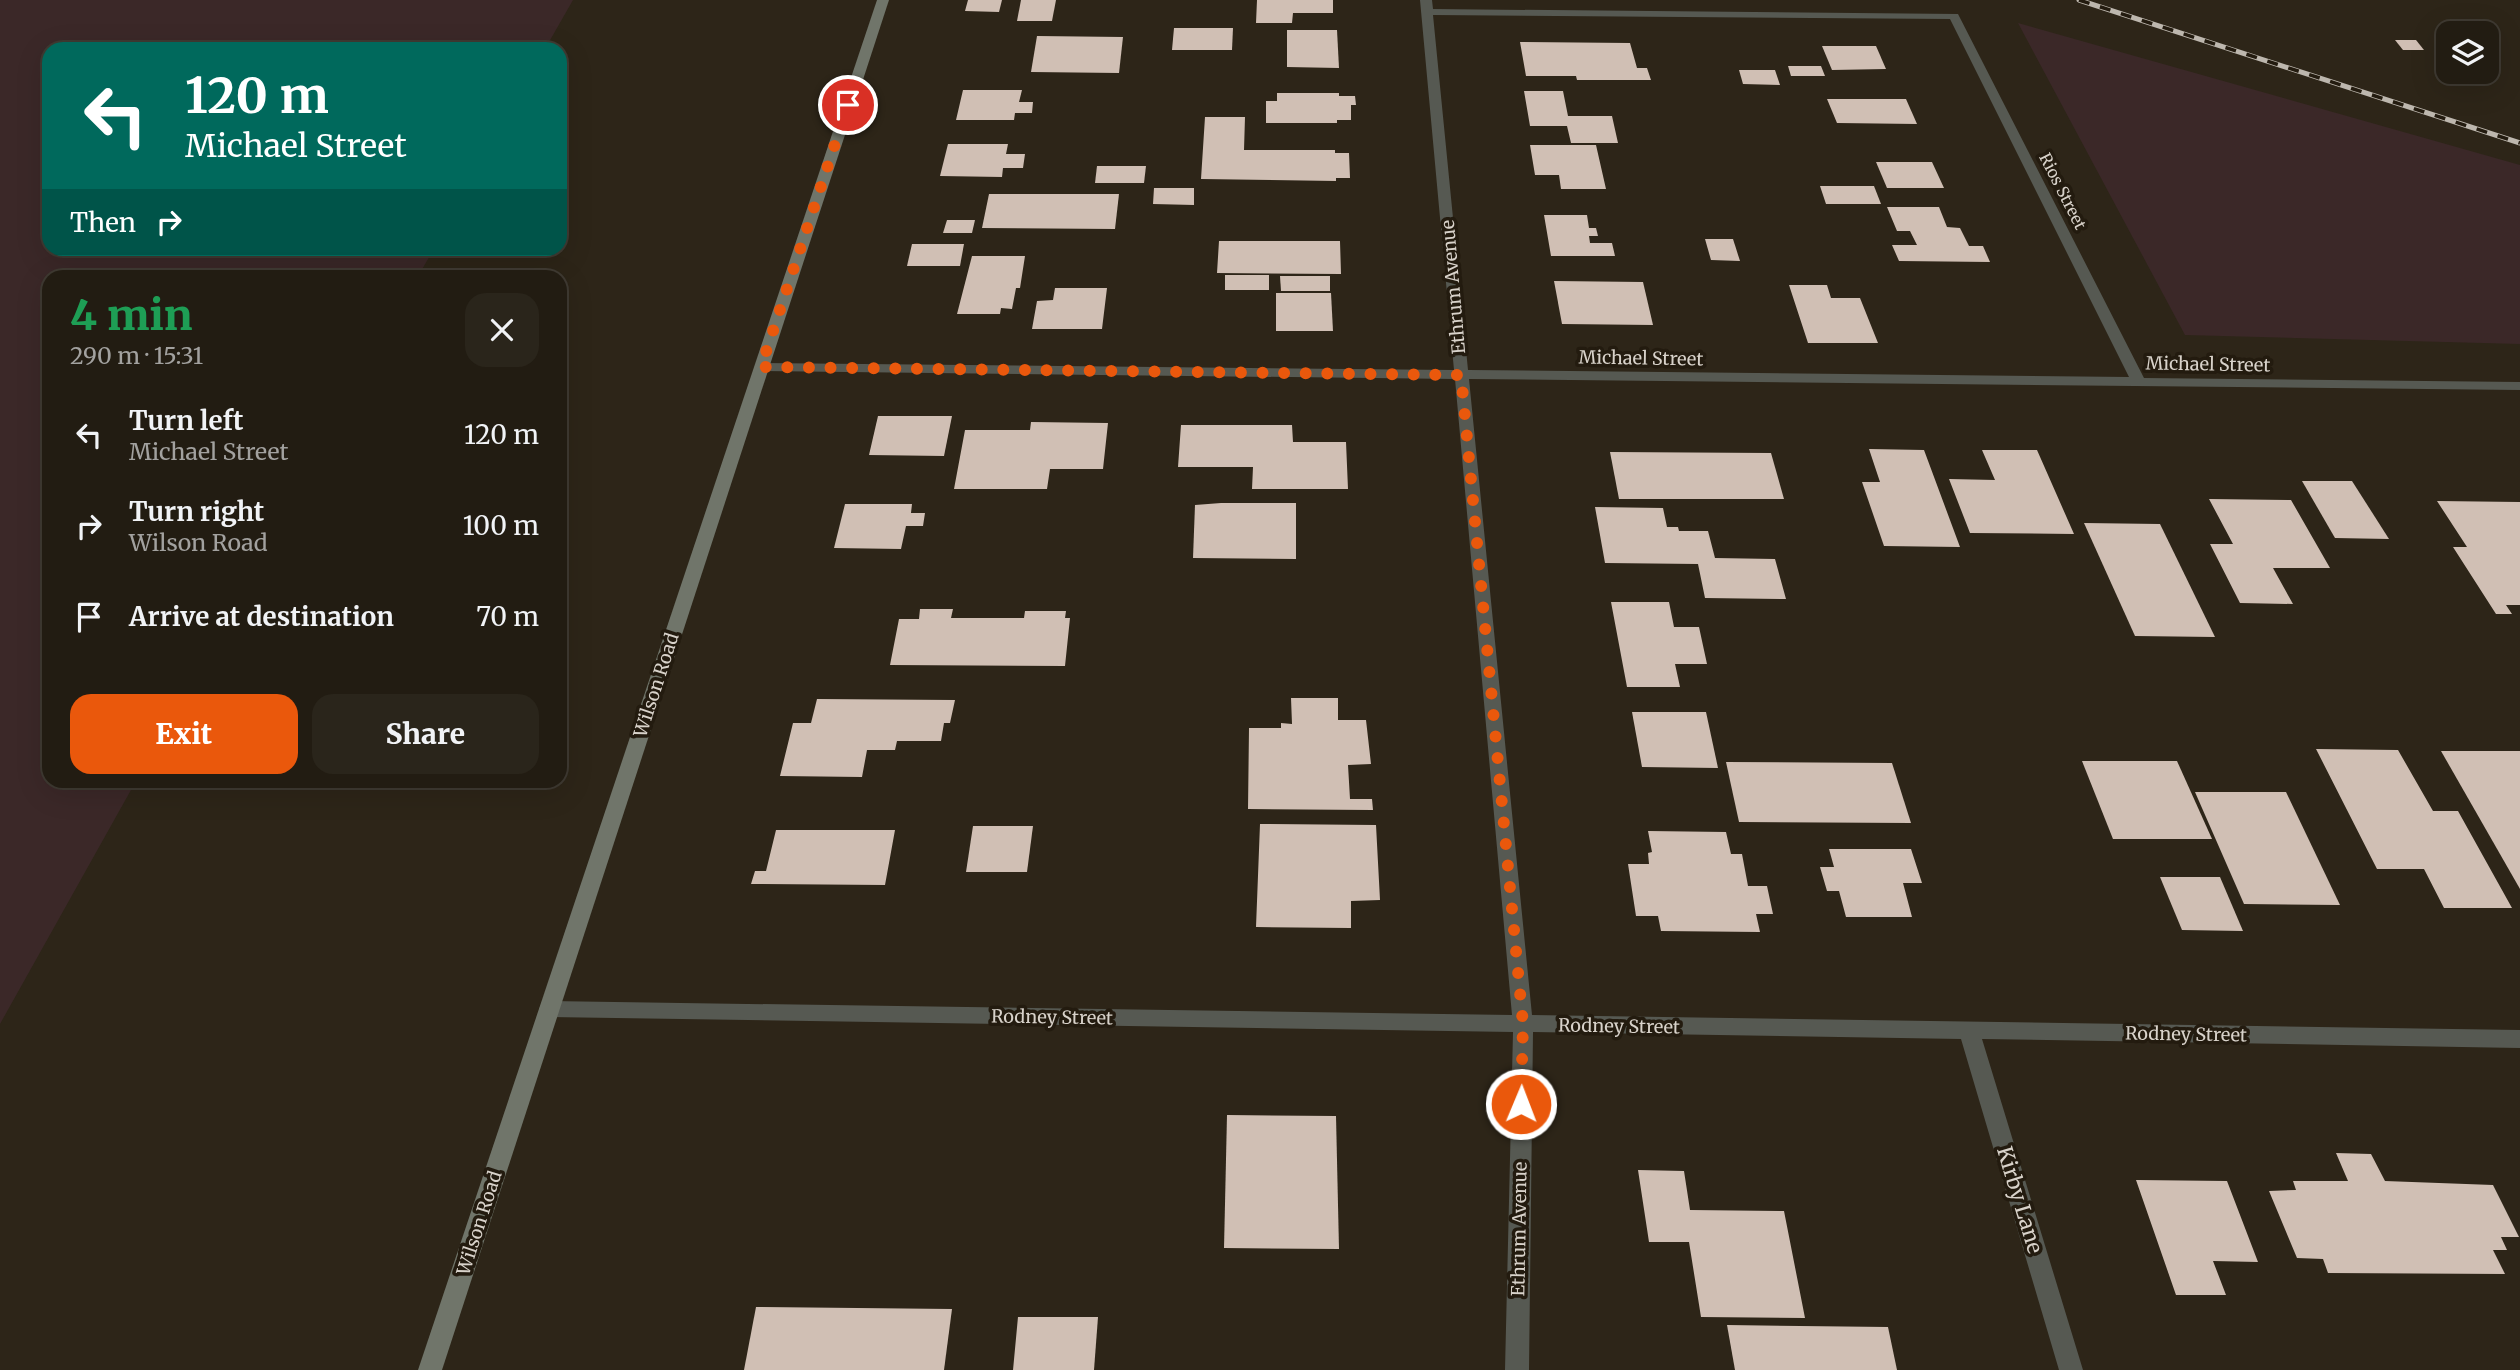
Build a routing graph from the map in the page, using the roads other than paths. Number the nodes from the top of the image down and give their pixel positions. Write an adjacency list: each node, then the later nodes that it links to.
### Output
1 (883, 0): 3 (street, Wilson Road)
2 (1427, 6): 4 (street, Ethrum Avenue); 5 (street, Rios Street)
3 (761, 367): 4 (street, Michael Street); 7 (street, Wilson Road)
4 (1461, 375): 5 (street, Michael Street); 8 (street, Ethrum Avenue)
5 (2139, 382): 6 (street, Michael Street)
6 (2520, 386)
7 (549, 1009): 8 (street, Rodney Street); 11 (street, Wilson Road)
8 (1523, 1024): 9 (street, Rodney Street); 12 (street, Ethrum Avenue)
9 (1969, 1031): 10 (street, Rodney Street); 13 (street, Kirby Lane)
10 (2520, 1039)
11 (430, 1370)
12 (1517, 1370)
13 (2071, 1370)

